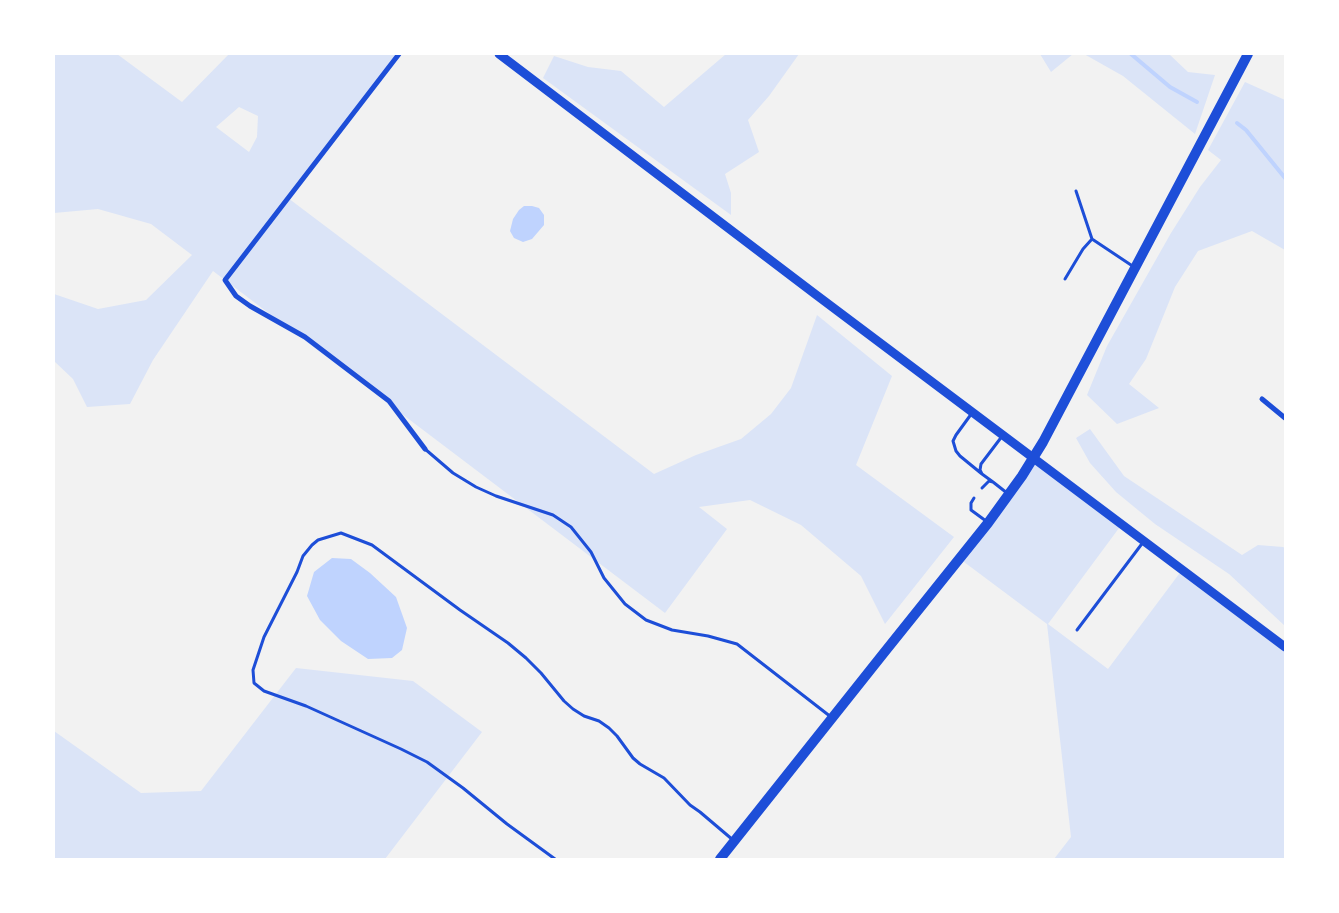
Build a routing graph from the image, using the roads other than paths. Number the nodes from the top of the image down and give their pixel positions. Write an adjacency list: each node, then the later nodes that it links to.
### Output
1 (399, 54): 12 (street)
2 (499, 54): 9 (main road)
3 (1248, 54): 6 (main road)
4 (1076, 191): 5 (lane)
5 (1092, 239): 6 (lane); 7 (lane)
6 (1135, 267): 13 (main road)
7 (1065, 279)
8 (1262, 399): 10 (street)
9 (973, 412): 11 (main road); 14 (lane)
10 (1285, 418)
11 (1003, 435): 13 (main road); 14 (lane)
12 (425, 449): 23 (lane)
13 (1034, 458): 17 (main road); 20 (main road)
14 (982, 474): 15 (lane)
15 (993, 482): 16 (lane); 17 (lane)
16 (982, 488)
17 (1009, 495): 19 (main road)
18 (974, 498): 19 (lane)
19 (988, 523): 23 (main road)
20 (1144, 540): 21 (lane); 22 (main road)
21 (1077, 630)
22 (1285, 647)
23 (832, 718): 24 (main road)
24 (734, 841): 25 (lane); 26 (main road)
25 (555, 859)
26 (720, 859)

